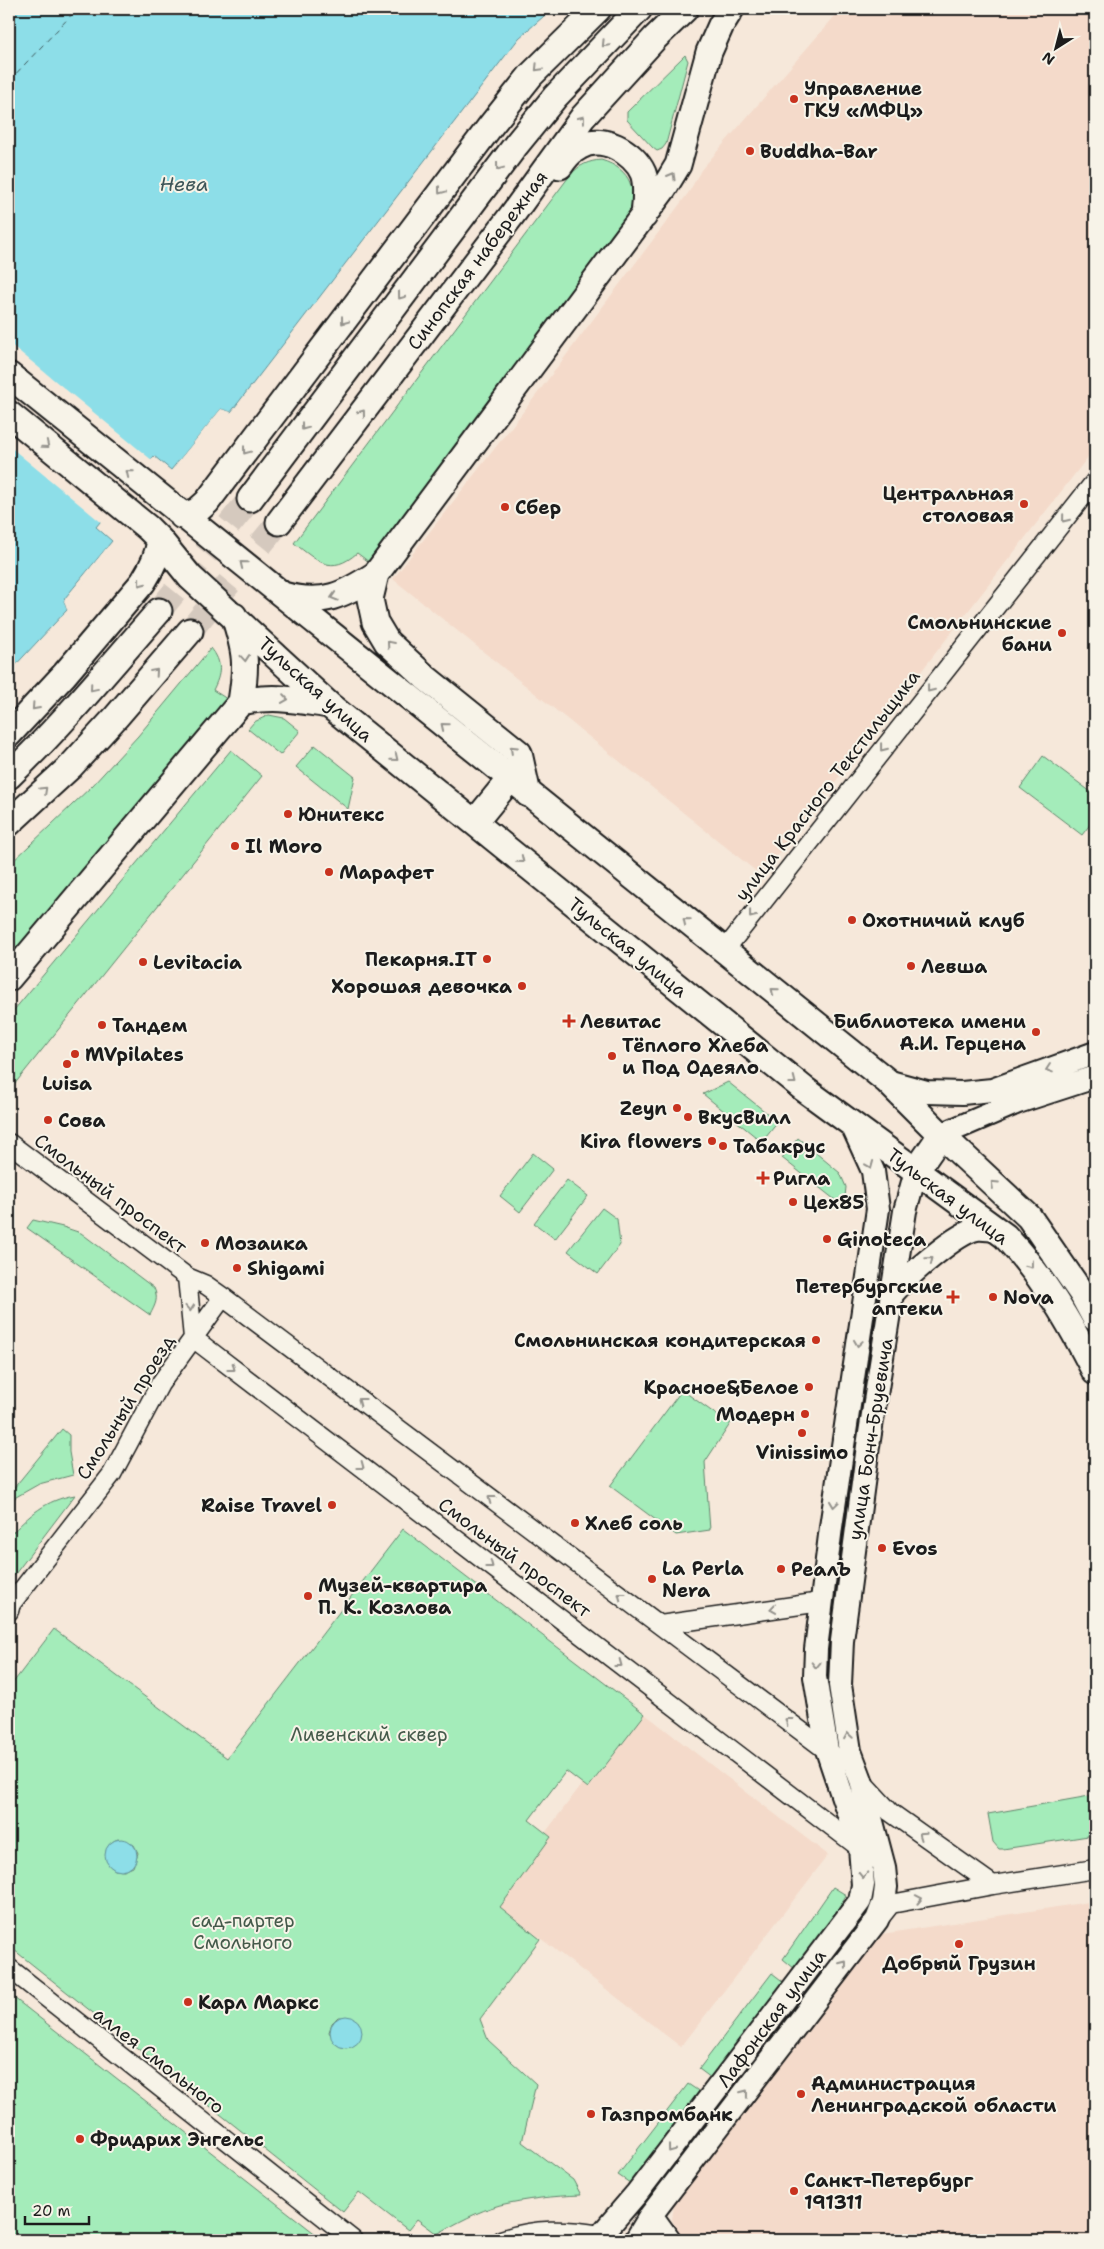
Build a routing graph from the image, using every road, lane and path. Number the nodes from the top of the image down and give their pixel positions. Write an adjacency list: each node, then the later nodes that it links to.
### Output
1 (598, 9): 11 (main road, one-way to 11)
2 (639, 9): 10 (main road, Синопская набережная, one-way to 10)
3 (685, 9): 5 (main road, Синопская набережная, one-way to 3)
4 (731, 9): 6 (main road, one-way to 4)
5 (512, 215): 6 (main road); 12 (main road, Синопская набережная, one-way to 5)
6 (644, 216): 14 (main road)
7 (9, 375): 11 (main road, Тульская улица, one-way to 7)
8 (9, 414): 13 (main road, Тульская улица, one-way to 13)
9 (1095, 481): 26 (street, улица Красного Текстильщика, one-way to 26)
10 (250, 500)
11 (174, 510): 15 (main road, Тульская улица, one-way to 11)
12 (279, 522)
13 (154, 534): 17 (main road, Тульская улица); 21 (main road, one-way to 21)
14 (376, 574): 15 (main road, one-way to 15); 23 (main road, one-way to 14)
15 (281, 595): 23 (main road, Тульская улица, one-way to 15)
16 (159, 611): 22 (main road, one-way to 22)
17 (234, 616): 19 (main road, one-way to 19); 20 (main road, Тульская улица)
18 (190, 632): 25 (main road, one-way to 18)
19 (241, 702): 20 (main road, one-way to 20); 27 (main road)
20 (329, 705): 24 (main road, Тульская улица, one-way to 24)
21 (9, 734)
22 (9, 776)
23 (519, 787): 24 (main road); 26 (main road, Тульская улица, one-way to 23)
24 (475, 822): 31 (main road, Тульская улица, one-way to 31)
25 (9, 824)
26 (724, 951): 30 (main road, Тульская улица, one-way to 26)
27 (9, 978)
28 (1095, 1053): 30 (street, one-way to 30)
29 (1095, 1077): 32 (street)
30 (886, 1080): 32 (main road, Тульская улица)
31 (852, 1125): 34 (main road, Тульская улица); 42 (street, улица Бонч-Бруевича, one-way to 42)
32 (941, 1135): 34 (main road, улица Бонч-Бруевича); 39 (main road, Тульская улица, one-way to 32)
33 (9, 1143): 36 (street, Смольный проспект)
34 (916, 1171): 35 (main road, Тульская улица); 37 (street, улица Бонч-Бруевича)
35 (996, 1230): 37 (street, one-way to 35); 41 (main road, Тульская улица, one-way to 41)
36 (187, 1277): 38 (street, Смольный проспект); 40 (street, Смольный проспект, one-way to 40)
37 (894, 1292): 46 (street, улица Бонч-Бруевича, one-way to 37)
38 (223, 1297): 40 (street, Смольный проезд); 44 (street, Смольный проспект, one-way to 38)
39 (1095, 1318)
40 (193, 1338): 43 (street, Смольный проезд); 47 (street, Смольный проспект, one-way to 47)
41 (1095, 1372)
42 (821, 1602): 44 (street, one-way to 44); 45 (street, улица Бонч-Бруевича, one-way to 45)
43 (9, 1611)
44 (660, 1625): 45 (street, Смольный проспект, one-way to 44)
45 (827, 1750): 46 (street, Смольный проспект); 47 (street, улица Бонч-Бруевича)
46 (861, 1780): 48 (street, улица Бонч-Бруевича); 50 (street, Смольный проспект, one-way to 46)
47 (860, 1848): 54 (street, Лафонская улица, one-way to 54)
48 (884, 1867): 51 (street, Лафонская улица)
49 (1095, 1869): 50 (street)
50 (993, 1885): 51 (street, one-way to 50)
51 (878, 1920): 53 (street, Лафонская улица, one-way to 51)
52 (9, 1968): 55 (street, аллея Смольного)
53 (651, 2215): 57 (street, Лафонская улица); 58 (street)
54 (602, 2233): 56 (street)
55 (353, 2240)
56 (501, 2240)
57 (636, 2240)
58 (668, 2240)

